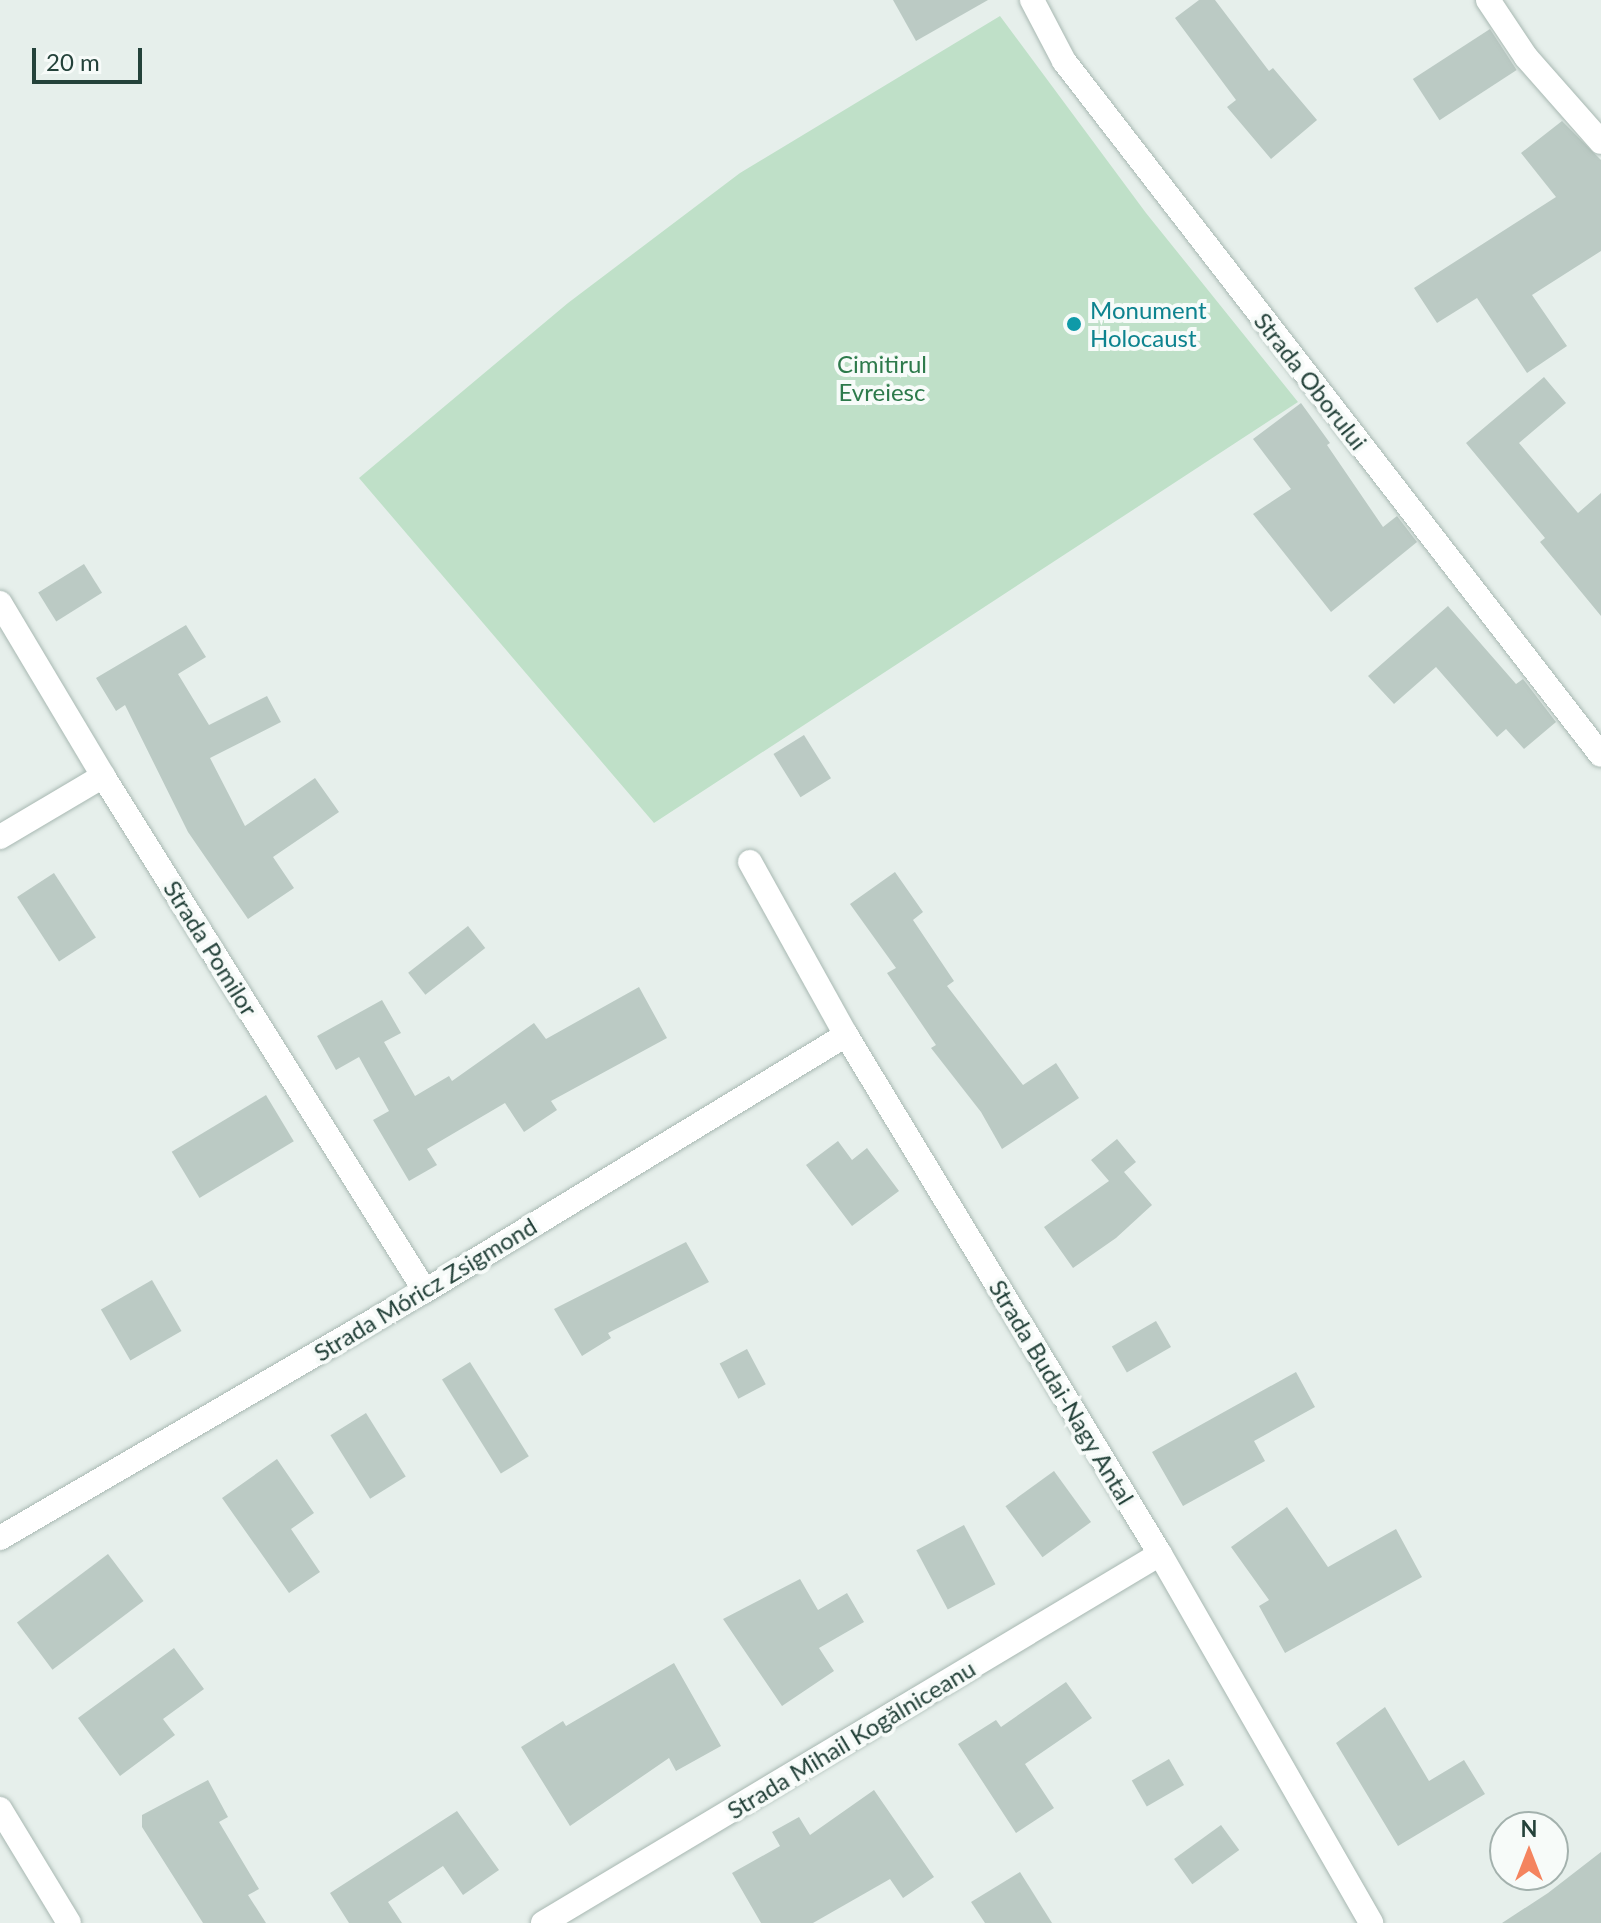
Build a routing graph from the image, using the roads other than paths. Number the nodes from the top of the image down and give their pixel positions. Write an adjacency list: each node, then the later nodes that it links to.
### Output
1 (1032, 0): 5 (street, Strada Oborului)
2 (1488, 0): 3 (street)
3 (1601, 142)
4 (0, 603): 6 (street, Strada Pomilor)
5 (1601, 755)
6 (103, 776): 7 (street); 10 (street, Strada Pomilor)
7 (0, 837)
8 (750, 862): 9 (street, Strada Budai-Nagy Antal)
9 (846, 1035): 10 (street, Strada Móricz Zsigmond); 12 (street, Strada Budai-Nagy Antal)
10 (425, 1291): 11 (street, Strada Móricz Zsigmond)
11 (0, 1538)
12 (1160, 1554): 15 (street, Strada Mihail Kogălniceanu); 16 (street, Strada Budai-Nagy Antal)
13 (0, 1809): 14 (street)
14 (69, 1923)
15 (543, 1923)
16 (1371, 1923)

